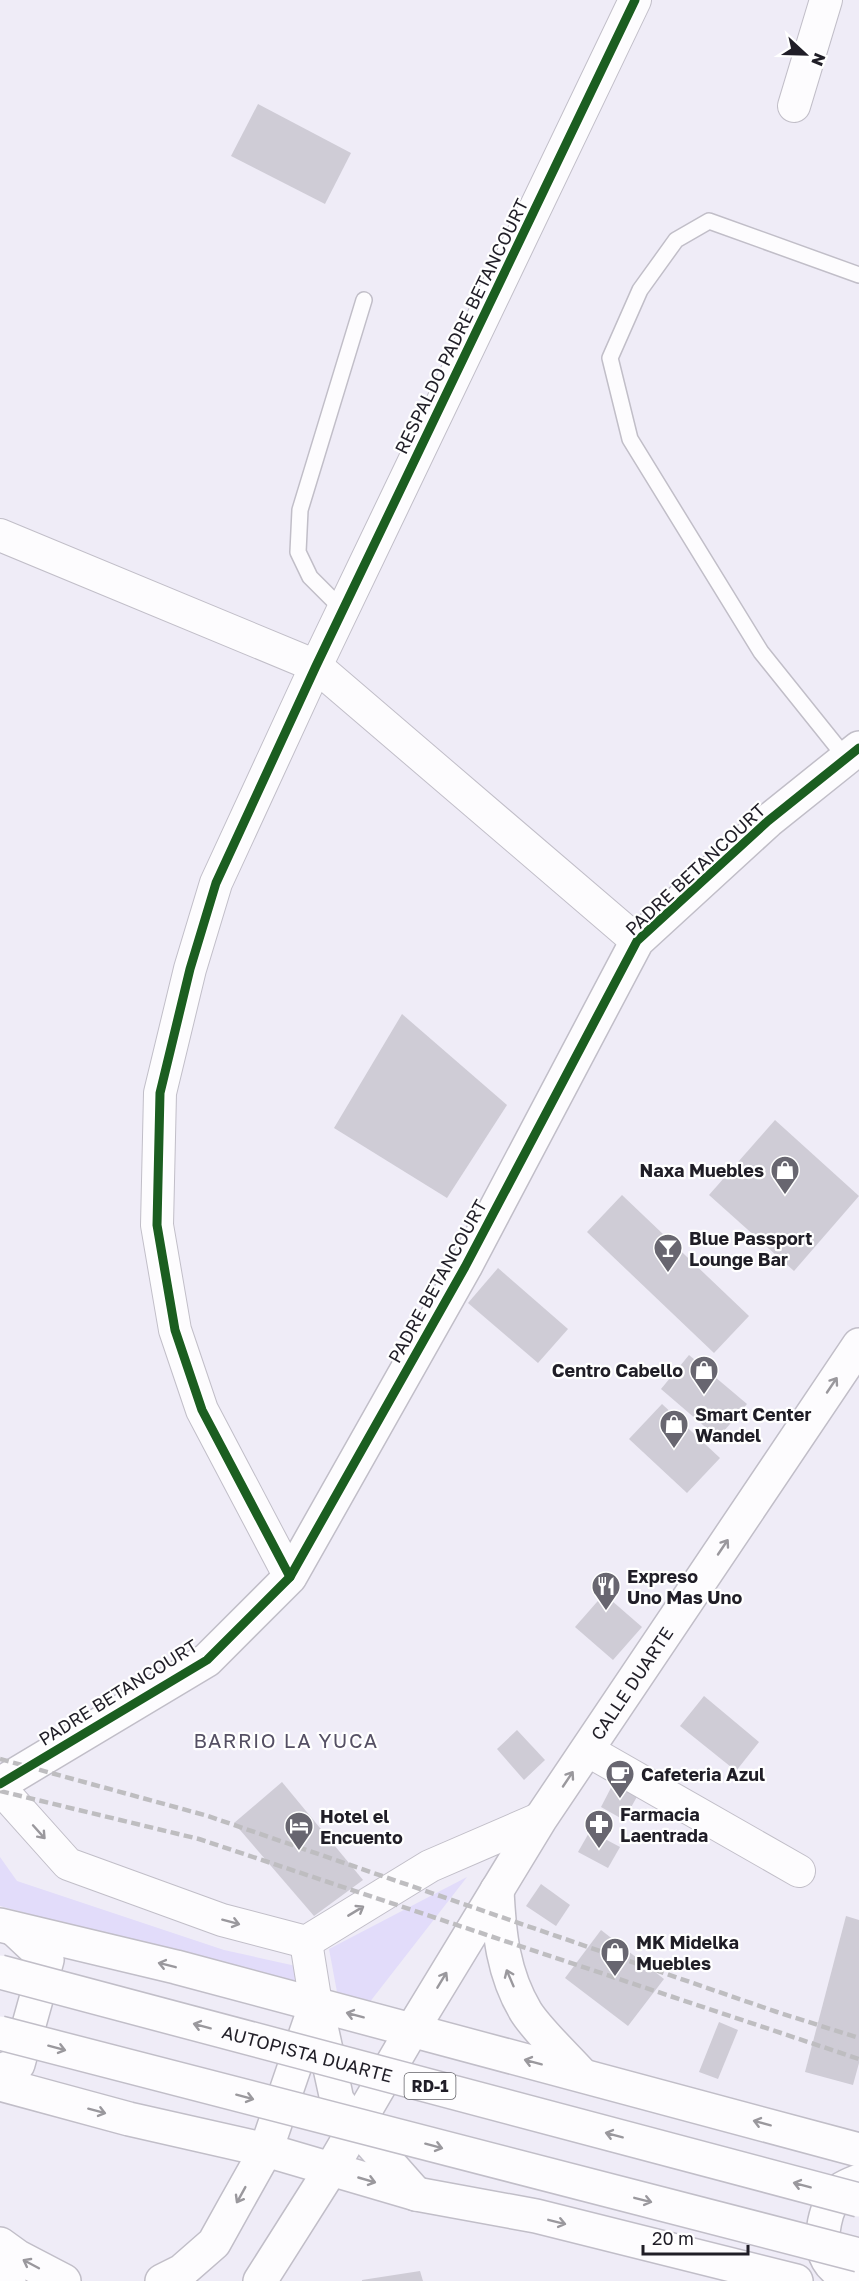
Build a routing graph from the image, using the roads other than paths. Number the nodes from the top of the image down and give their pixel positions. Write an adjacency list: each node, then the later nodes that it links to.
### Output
1 (635, 0): 7 (street, RESPALDO PADRE BETANCOURT)
2 (826, 0): 3 (street)
3 (794, 106)
4 (859, 275): 9 (lane)
5 (364, 300): 7 (lane)
6 (0, 536): 8 (street)
7 (343, 610): 8 (street, RESPALDO PADRE BETANCOURT)
8 (316, 666): 10 (street); 12 (street, RESPALDO PADRE BETANCOURT)
9 (853, 753): 10 (main road, PADRE BETANCOURT)
10 (637, 941): 12 (main road, PADRE BETANCOURT)
11 (859, 1344): 13 (main road, CALLE DUARTE, one-way to 11)
12 (290, 1577): 14 (main road, PADRE BETANCOURT)
13 (587, 1750): 16 (main road, CALLE DUARTE, one-way to 13); 17 (street)
14 (0, 1784)
15 (0, 1788): 20 (street, one-way to 20)
16 (541, 1818): 18 (main road, CALLE DUARTE); 20 (street, one-way to 16)
17 (799, 1871)
18 (497, 1890): 23 (main road, CALLE DUARTE, one-way to 18); 26 (main road, one-way to 18)
19 (6, 1926): 22 (main road, one-way to 19); 25 (main road)
20 (306, 1942): 22 (street)
21 (0, 1972): 34 (main road, AUTOPISTA DUARTE / RD-1, one-way to 21, bridge)
22 (316, 2004): 23 (main road, one-way to 22); 28 (main road); 29 (main road)
23 (412, 2030): 26 (main road, one-way to 23); 28 (main road, CALLE DUARTE)
24 (0, 2033): 36 (main road, one-way to 36, bridge)
25 (0, 2071)
26 (582, 2075): 30 (main road, one-way to 26)
27 (0, 2084): 29 (main road, one-way to 29)
28 (355, 2125): 31 (main road, CALLE DUARTE); 33 (main road)
29 (266, 2150): 31 (main road); 40 (main road, one-way to 40)
30 (859, 2150)
31 (331, 2169): 33 (main road, one-way to 33); 41 (main road, CALLE DUARTE)
32 (859, 2181): 43 (main road)
33 (416, 2194): 42 (main road, one-way to 42)
34 (859, 2200)
35 (0, 2244): 39 (main road, one-way to 35)
36 (859, 2255)
37 (0, 2276): 38 (main road)
38 (9, 2281)
39 (64, 2281)
40 (162, 2281)
41 (260, 2281)
42 (796, 2281)
43 (853, 2281)

